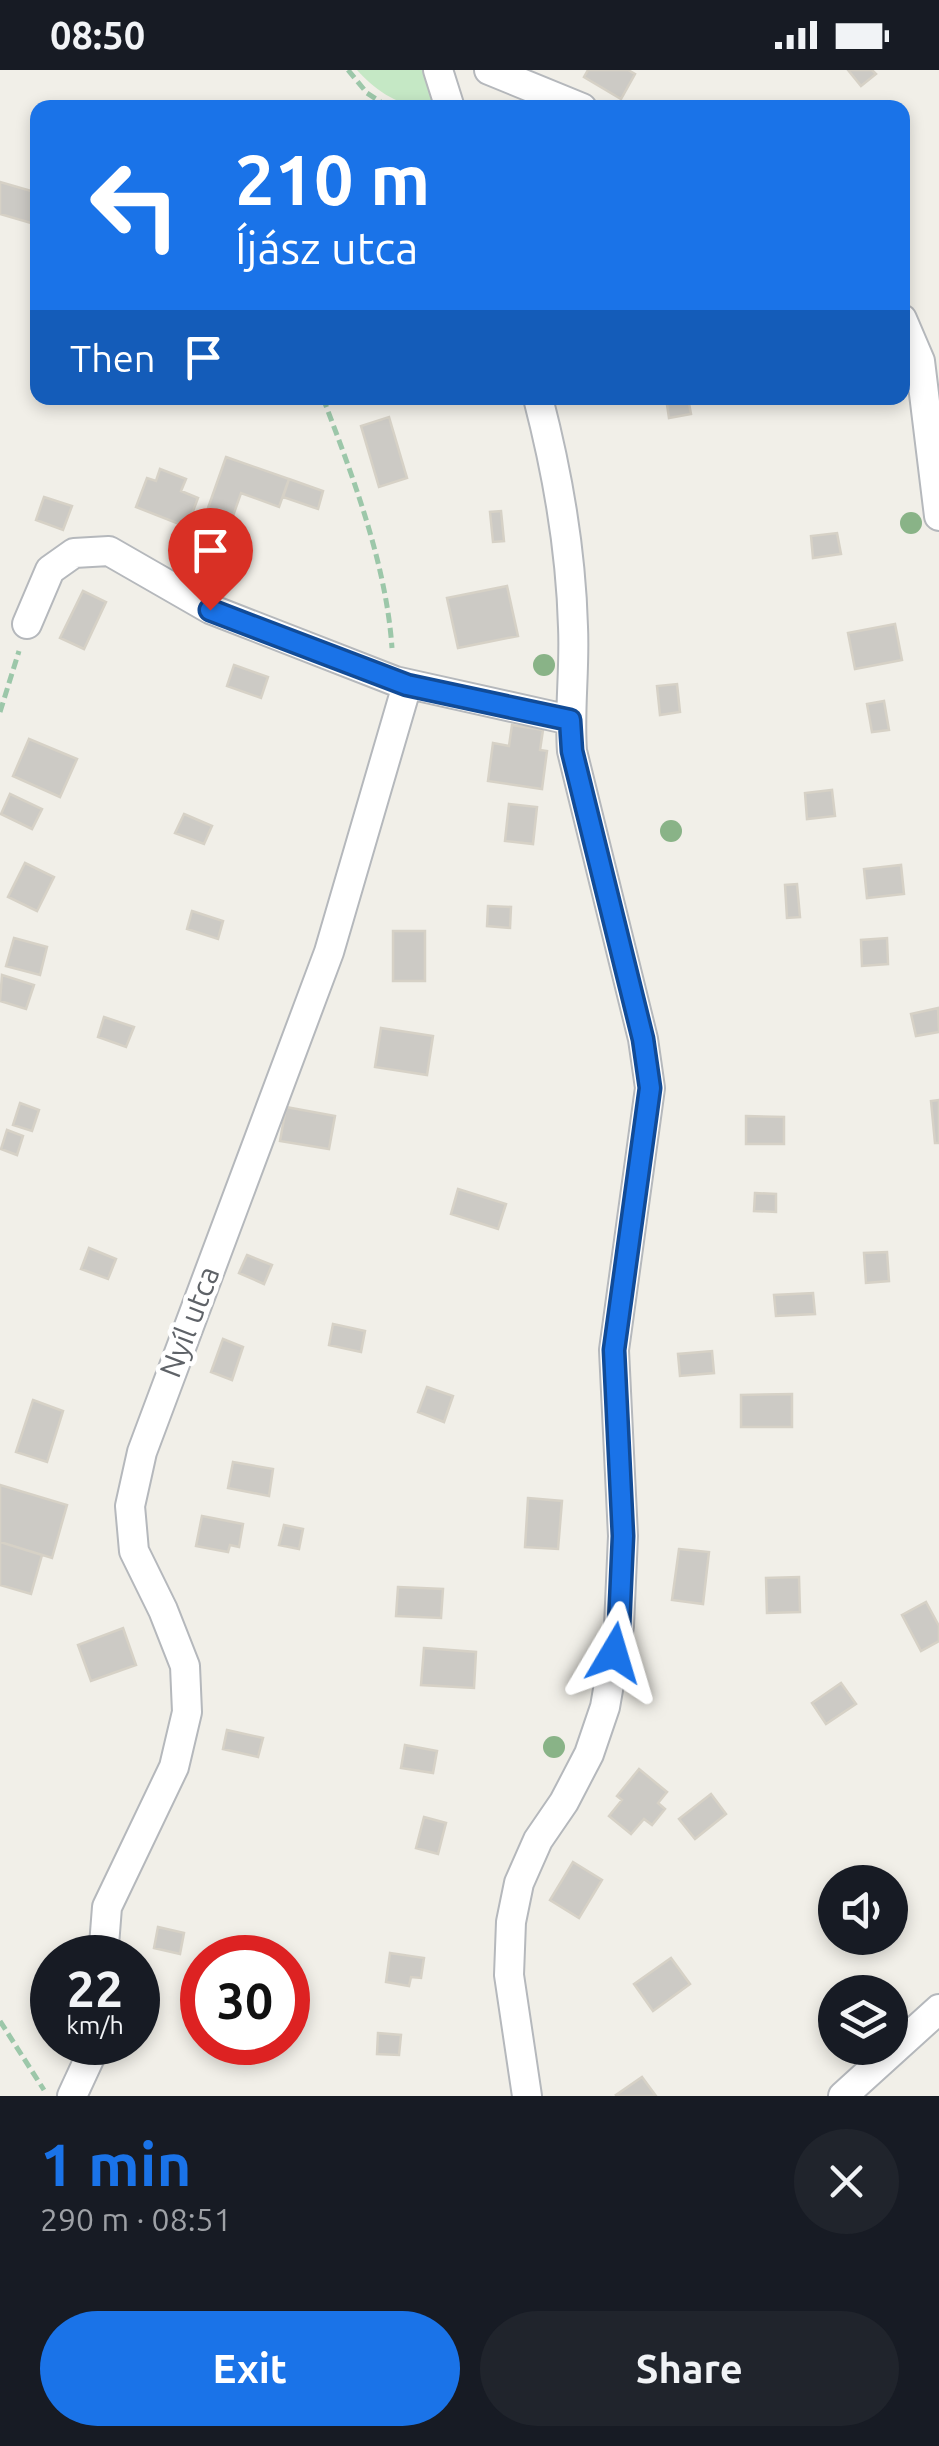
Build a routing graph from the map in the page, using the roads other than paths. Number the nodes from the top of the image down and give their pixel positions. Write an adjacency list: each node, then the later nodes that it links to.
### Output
1 (438, 70): 3 (street)
2 (488, 70): 4 (street)
3 (447, 100)
4 (562, 100)
5 (910, 338): 7 (street)
6 (540, 405): 10 (street)
7 (939, 516)
8 (27, 624): 9 (street)
9 (401, 683): 10 (street); 11 (street, Nyíl utca)
10 (570, 720): 15 (street)
11 (105, 1935)
12 (939, 2009): 16 (street)
13 (86, 2065): 14 (street)
14 (72, 2096)
15 (526, 2096)
16 (843, 2096)

